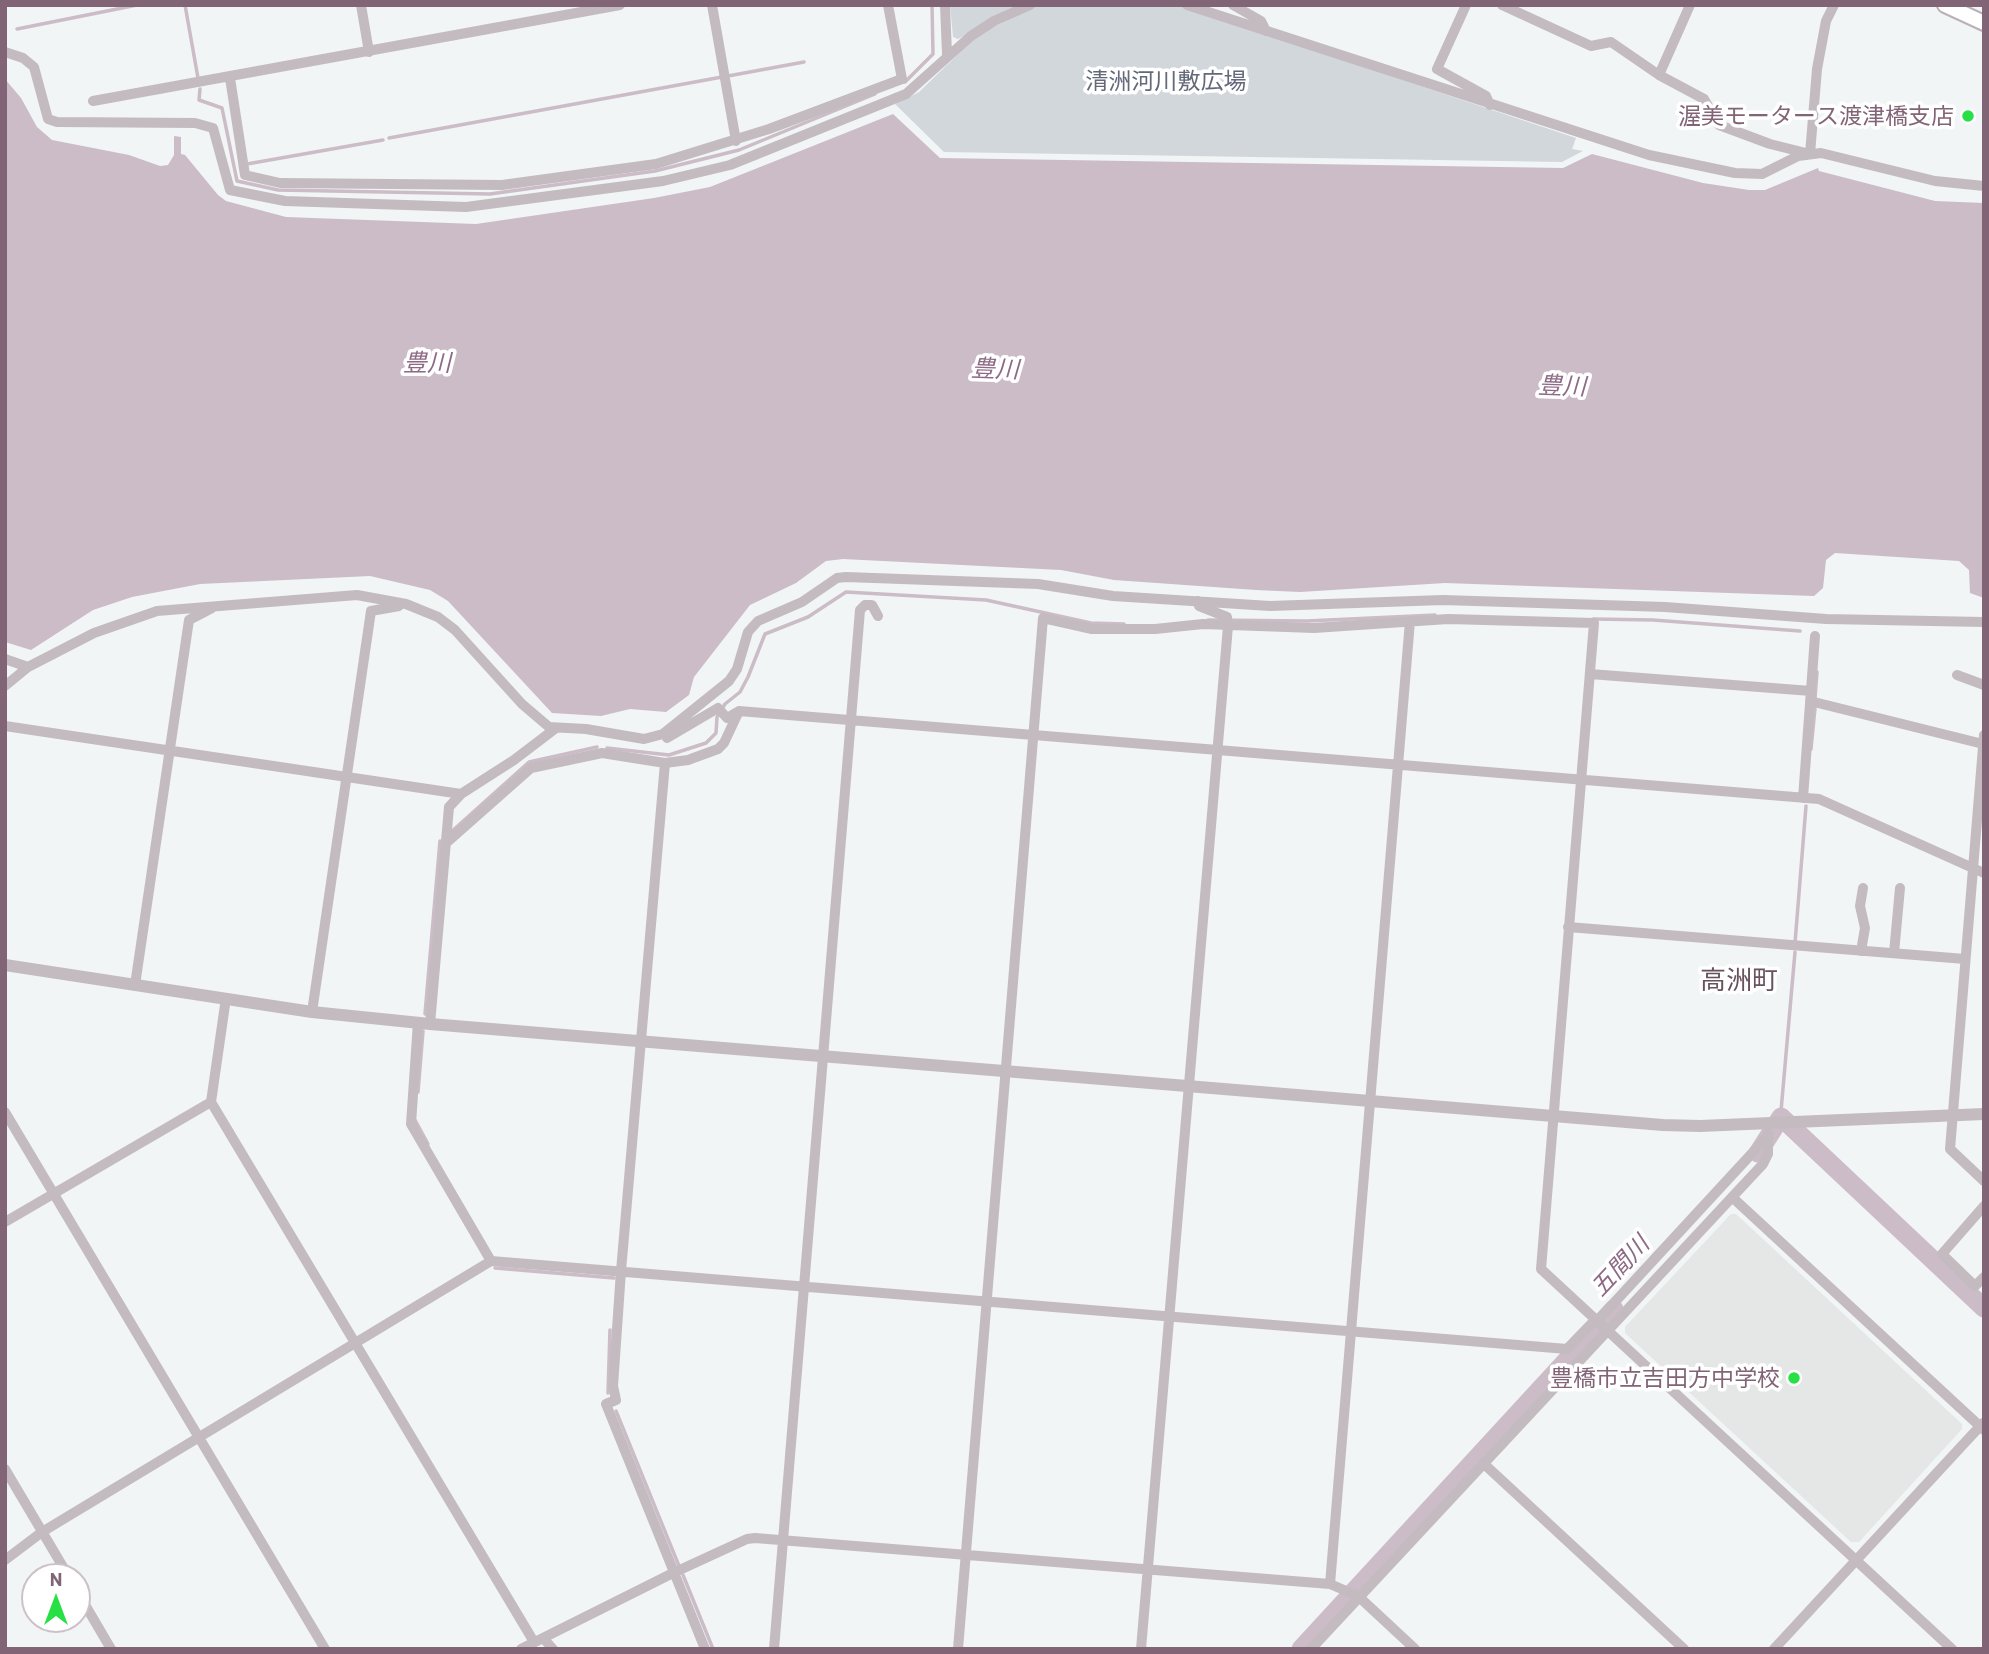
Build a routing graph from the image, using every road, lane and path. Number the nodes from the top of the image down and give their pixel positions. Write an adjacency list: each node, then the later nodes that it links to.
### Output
1 (361, 5): 17 (street)
2 (620, 5): 17 (street)
3 (712, 5): 23 (street)
4 (888, 5): 23 (street)
5 (945, 5): 18 (street)
6 (1030, 5): 18 (street)
7 (1187, 5): 15 (street)
8 (1233, 5): 15 (street)
9 (1466, 5): 22 (street)
10 (1502, 5): 19 (street)
11 (1690, 5): 19 (street)
12 (1834, 5): 24 (street)
13 (1945, 5): 14 (main road)
14 (1984, 23)
15 (1266, 31): 22 (street)
16 (5, 52): 18 (street)
17 (369, 52): 20 (street)
18 (947, 54)
19 (1659, 75): 24 (street)
20 (230, 78): 21 (street); 23 (street)
21 (93, 100)
22 (1490, 106): 24 (street)
23 (736, 141)
24 (1811, 154): 25 (street)
25 (1984, 186)
26 (1198, 601): 31 (street); 32 (street); 46 (street)
27 (406, 604): 28 (street); 44 (street); 52 (street)
28 (218, 605): 35 (street); 48 (street)
29 (878, 616): 42 (street)
30 (1410, 621): 31 (street); 36 (street); 51 (street)
31 (1227, 622): 45 (street); 49 (street)
32 (1984, 622)
33 (1815, 636): 40 (street)
34 (5, 659): 35 (street)
35 (28, 667): 39 (street)
36 (1590, 674): 40 (street); 53 (street)
37 (1957, 675): 38 (street)
38 (1984, 685)
39 (5, 686)
40 (1811, 696): 47 (street); 55 (street)
41 (739, 711): 42 (street); 46 (street); 50 (street)
42 (851, 719): 45 (street); 71 (street)
43 (5, 726): 48 (street)
44 (556, 728): 46 (street); 54 (street)
45 (1032, 737): 49 (street); 72 (street)
46 (653, 739)
47 (1983, 740): 57 (street)
48 (169, 751): 52 (street); 66 (street)
49 (1216, 751): 51 (street); 73 (street)
50 (666, 763): 56 (street); 70 (street)
51 (1398, 764): 53 (street); 74 (street)
52 (345, 774): 54 (street); 68 (street)
53 (1579, 779): 55 (street); 61 (street)
54 (461, 794): 56 (street)
55 (1803, 798): 57 (street)
56 (445, 844): 69 (street)
57 (1973, 868): 58 (street); 64 (street)
58 (1984, 873)
59 (1863, 888): 62 (street)
60 (1900, 888): 63 (street)
61 (1568, 927): 62 (street); 78 (street)
62 (1861, 951): 63 (street)
63 (1894, 953): 64 (street)
64 (1965, 959): 79 (street)
65 (5, 965): 66 (street)
66 (135, 985): 67 (street)
67 (226, 999): 68 (street); 75 (street)
68 (312, 1012): 69 (street)
69 (424, 1023): 70 (street); 86 (street)
70 (642, 1041): 71 (street); 87 (street)
71 (823, 1055): 72 (street); 89 (street)
72 (1006, 1070): 73 (street); 90 (street)
73 (1188, 1085): 74 (street); 91 (street)
74 (1370, 1100): 78 (street); 93 (street)
75 (211, 1102): 82 (street); 94 (street)
76 (5, 1112): 82 (street)
77 (1984, 1114): 79 (street)
78 (1552, 1115): 80 (street); 92 (street)
79 (1952, 1115): 80 (street); 81 (street)
80 (1768, 1130): 83 (street); 92 (street)
81 (1984, 1181)
82 (54, 1193): 85 (street); 96 (street)
83 (1732, 1198): 92 (street); 95 (street)
84 (1984, 1206): 88 (street)
85 (5, 1222)
86 (491, 1261): 87 (street); 94 (street)
87 (621, 1271): 89 (street); 106 (street)
88 (1984, 1277)
89 (803, 1287): 90 (street); 100 (street)
90 (986, 1302): 91 (street); 101 (street)
91 (1169, 1316): 93 (street); 105 (street)
92 (1601, 1325): 93 (street); 97 (street); 102 (street)
93 (1350, 1332): 107 (street)
94 (356, 1344): 96 (street); 110 (street)
95 (1983, 1426): 102 (street)
96 (199, 1438): 99 (street); 112 (street)
97 (1483, 1463): 108 (street); 121 (street)
98 (5, 1469): 99 (street)
99 (43, 1532): 103 (street); 104 (street)
100 (784, 1540): 101 (street); 106 (street); 116 (street)
101 (965, 1556): 105 (street); 117 (street)
102 (1857, 1559): 122 (street); 123 (street)
103 (5, 1560)
104 (61, 1563)
105 (1147, 1570): 107 (street); 118 (street)
106 (673, 1573): 110 (street); 115 (street)
107 (1330, 1584): 108 (street)
108 (1355, 1594): 119 (street); 120 (street)
109 (91, 1615): 111 (street)
110 (538, 1640): 113 (street); 114 (street)
111 (111, 1649)
112 (325, 1649)
113 (521, 1649)
114 (553, 1649)
115 (705, 1649)
116 (774, 1649)
117 (957, 1649)
118 (1141, 1649)
119 (1311, 1649)
120 (1415, 1649)
121 (1684, 1649)
122 (1774, 1649)
123 (1952, 1649)

